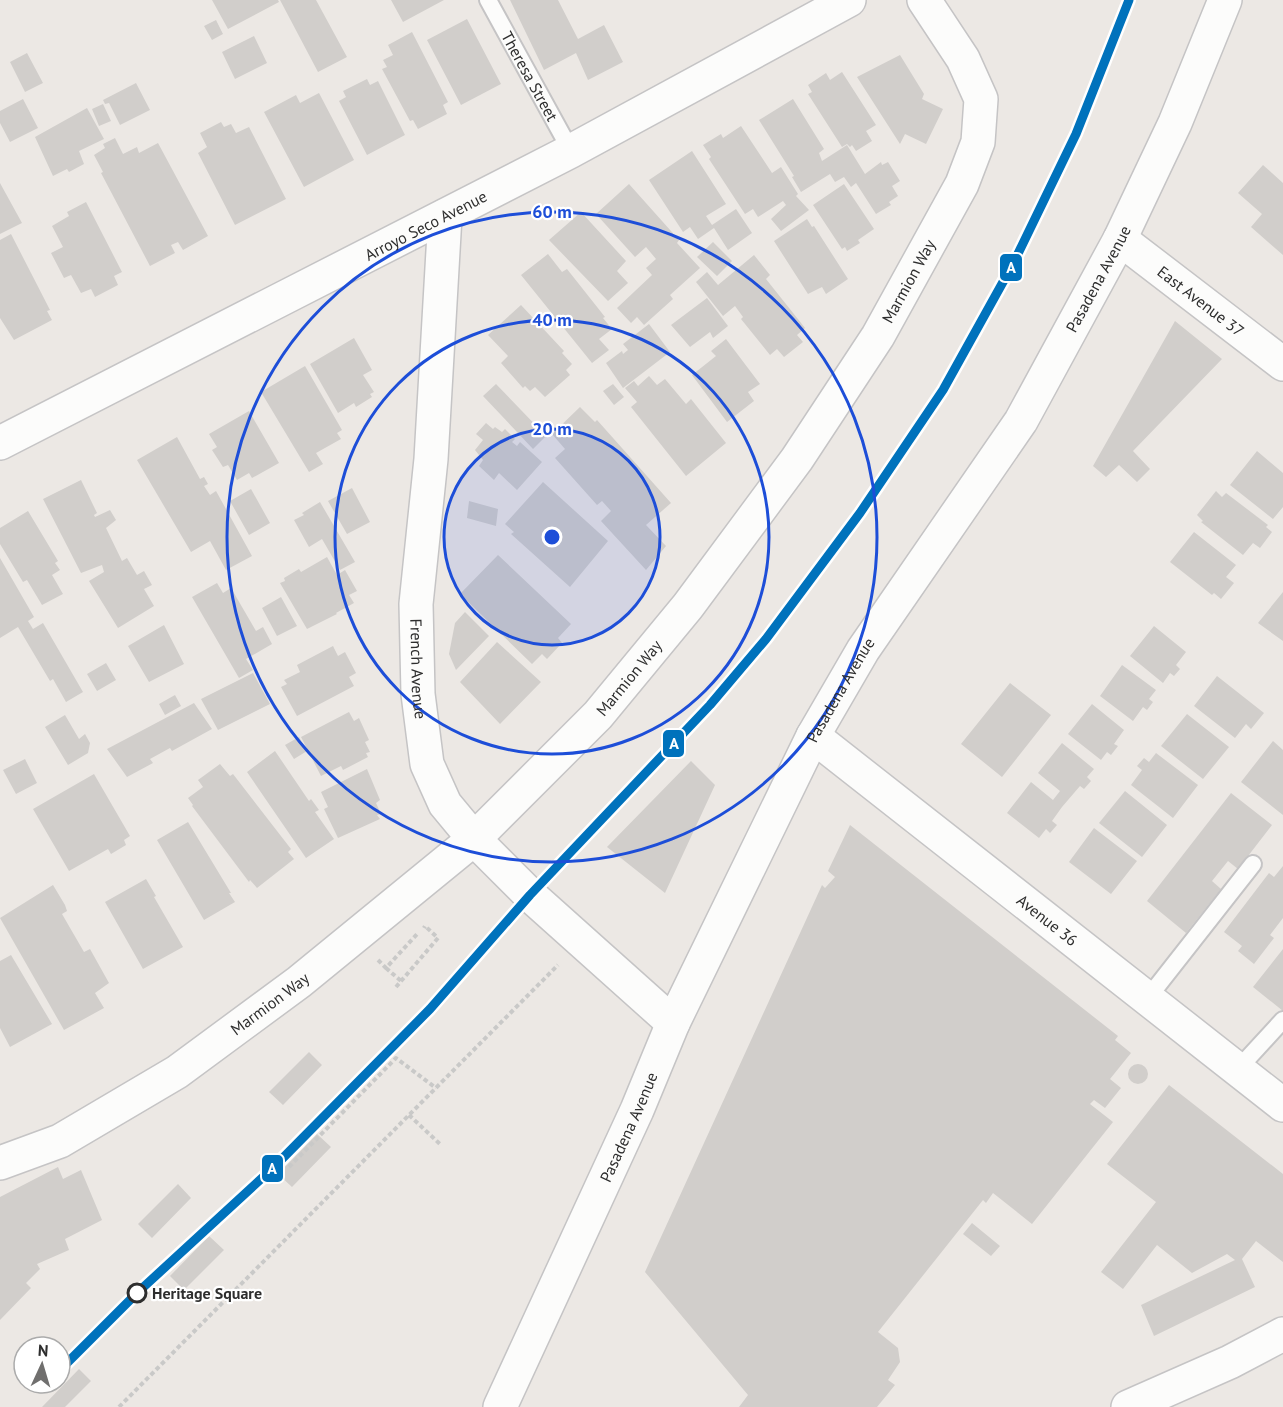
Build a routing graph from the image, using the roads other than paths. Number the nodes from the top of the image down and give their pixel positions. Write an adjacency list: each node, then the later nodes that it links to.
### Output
1 (488, 0): 5 (lane, Theresa Street)
2 (849, 0): 5 (street, Arroyo Seco Avenue)
3 (924, 0): 11 (street, Marmion Way)
4 (1225, 0): 7 (street, Pasadena Avenue)
5 (571, 152): 6 (street, Arroyo Seco Avenue)
6 (445, 216): 9 (street, Arroyo Seco Avenue); 11 (street, French Avenue)
7 (1120, 239): 8 (street, East Avenue 37); 10 (street, Pasadena Avenue)
8 (1280, 357)
9 (0, 443)
10 (813, 736): 13 (street, Avenue 36); 15 (street, Pasadena Avenue)
11 (474, 839): 15 (street, French Avenue); 18 (street, Marmion Way)
12 (1253, 864): 13 (lane)
13 (1147, 999): 16 (street, Avenue 36)
14 (1283, 1020): 16 (lane)
15 (673, 1023): 20 (street, Pasadena Avenue)
16 (1238, 1069): 17 (street, Avenue 36)
17 (1283, 1105)
18 (0, 1163)
19 (1283, 1334): 21 (street)
20 (500, 1407)
21 (1128, 1407)

